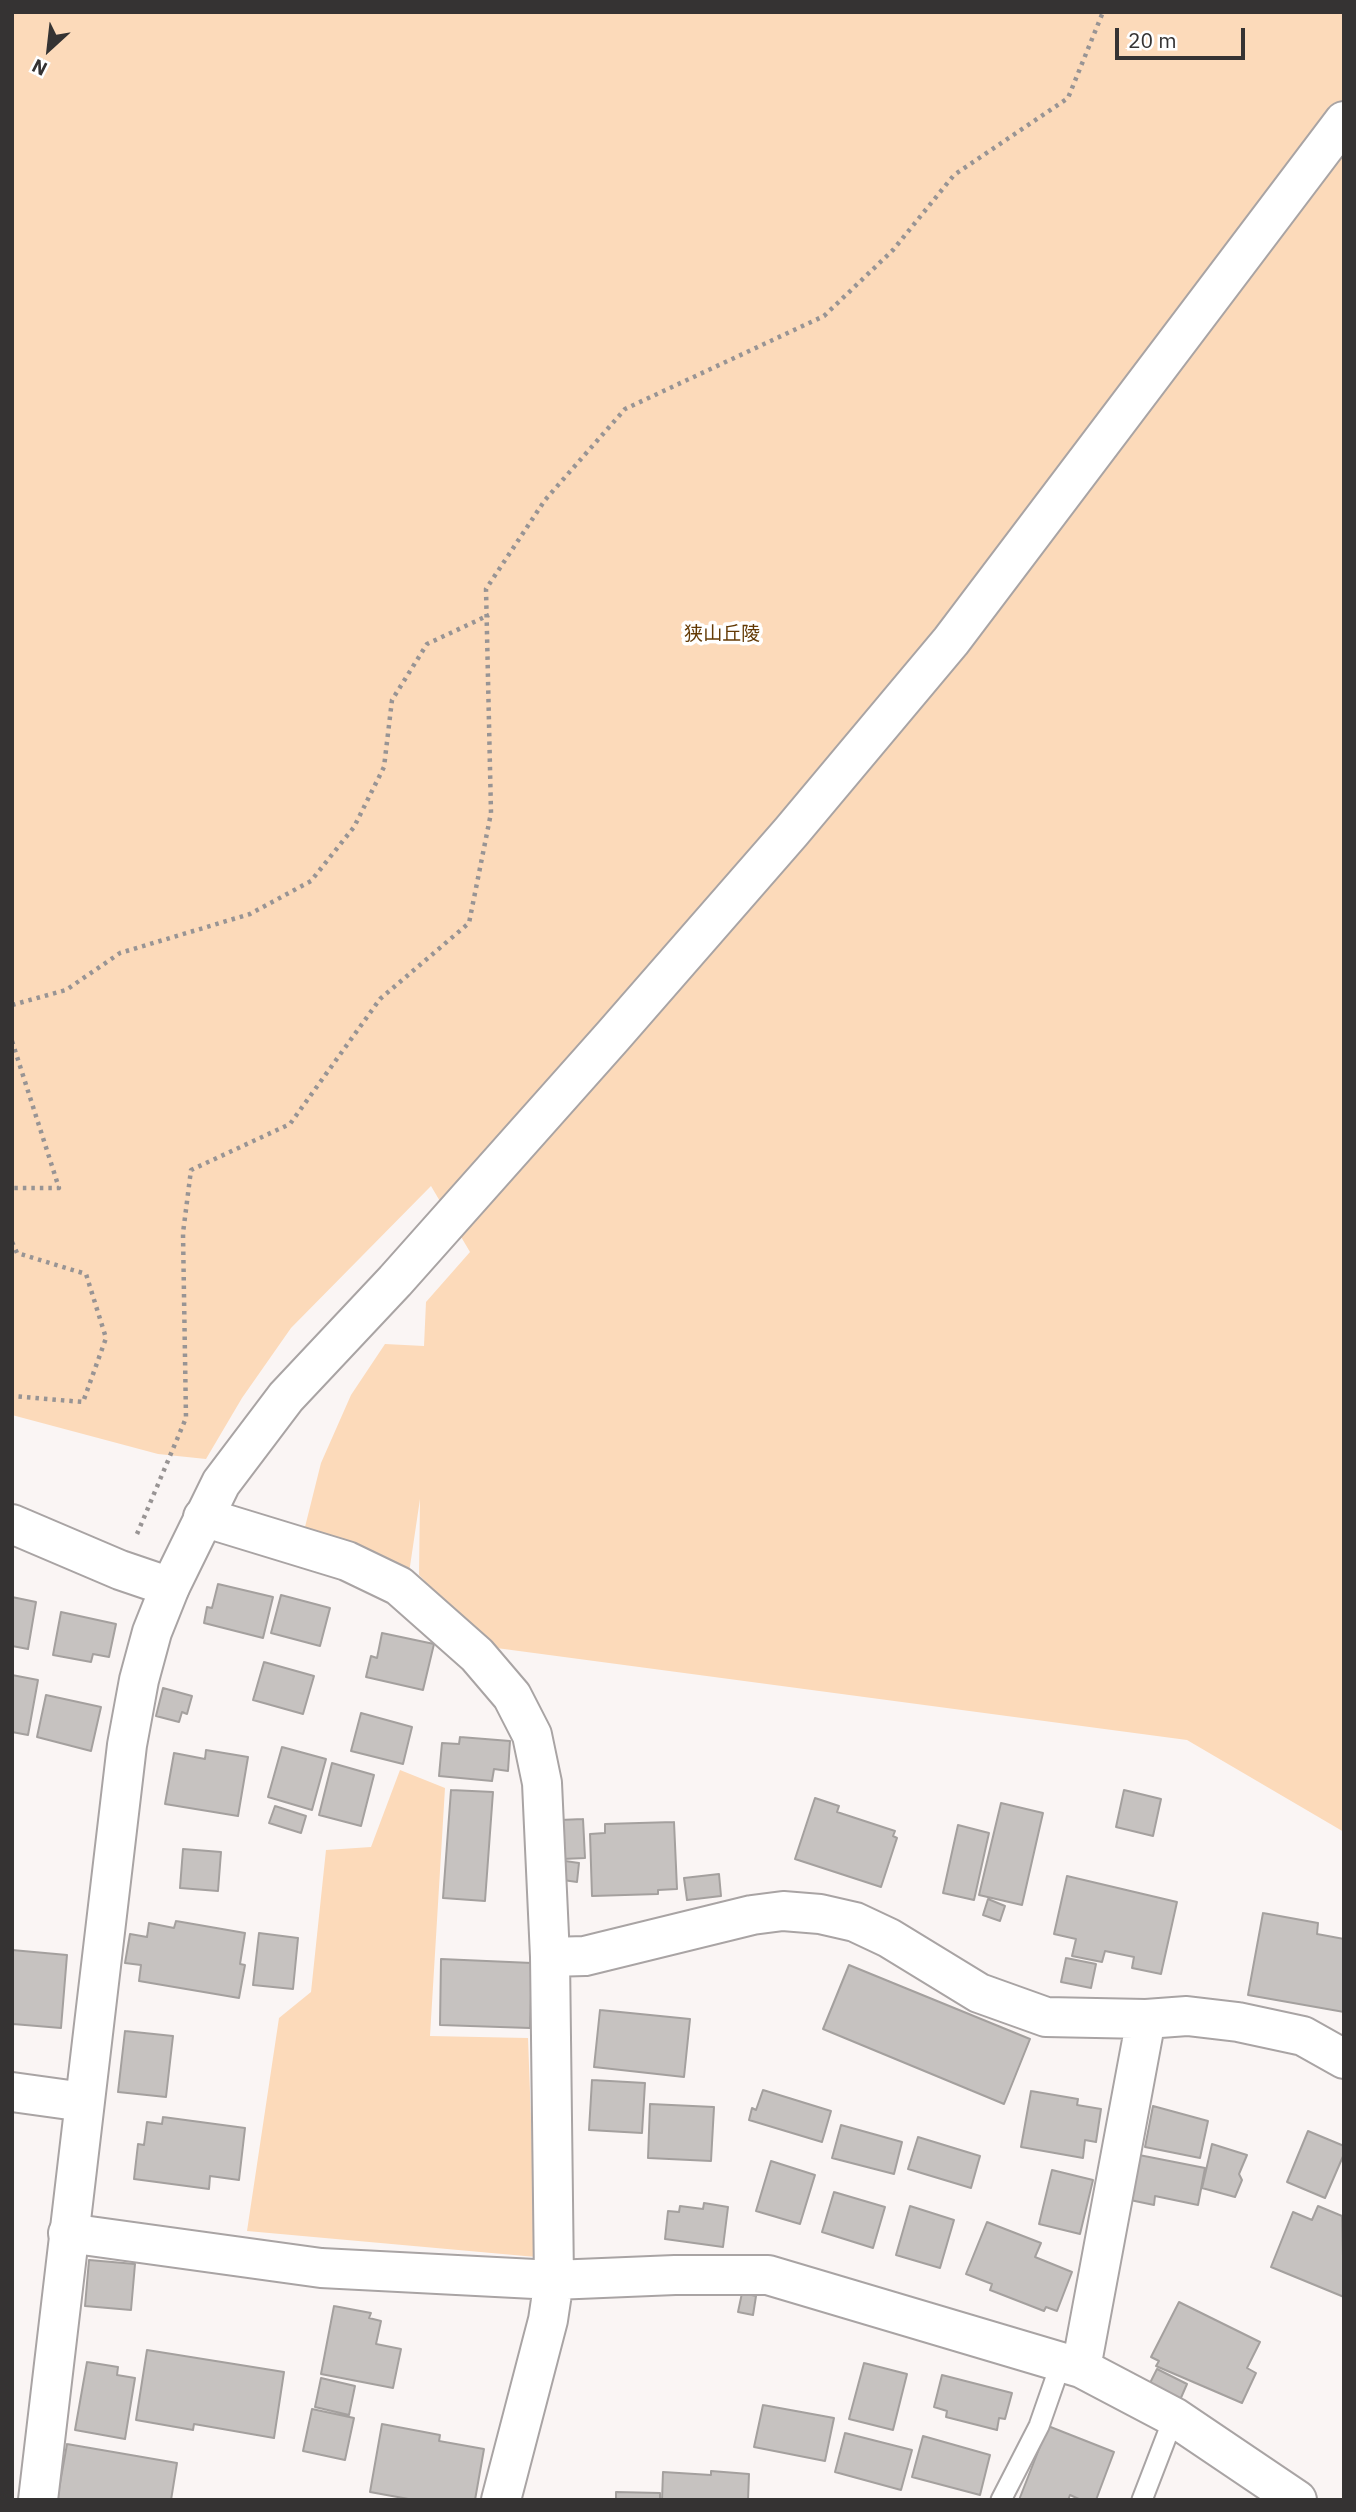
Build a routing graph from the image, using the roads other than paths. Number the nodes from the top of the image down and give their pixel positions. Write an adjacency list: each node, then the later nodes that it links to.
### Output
1 (1344, 121): 2 (street)
2 (203, 1517): 4 (street); 5 (street)
3 (12, 1524): 4 (street)
4 (170, 1587): 9 (street)
5 (550, 1957): 6 (street); 11 (street)
6 (1146, 2020): 7 (street); 12 (street)
7 (1344, 2059)
8 (12, 2092): 9 (street)
9 (84, 2102): 10 (street)
10 (68, 2233): 11 (street); 14 (street)
11 (554, 2280): 12 (street); 15 (street)
12 (1072, 2364): 13 (street); 16 (lane)
13 (1174, 2417): 17 (lane); 18 (street)
14 (38, 2500)
15 (501, 2500)
16 (1002, 2500)
17 (1142, 2500)
18 (1297, 2500)

